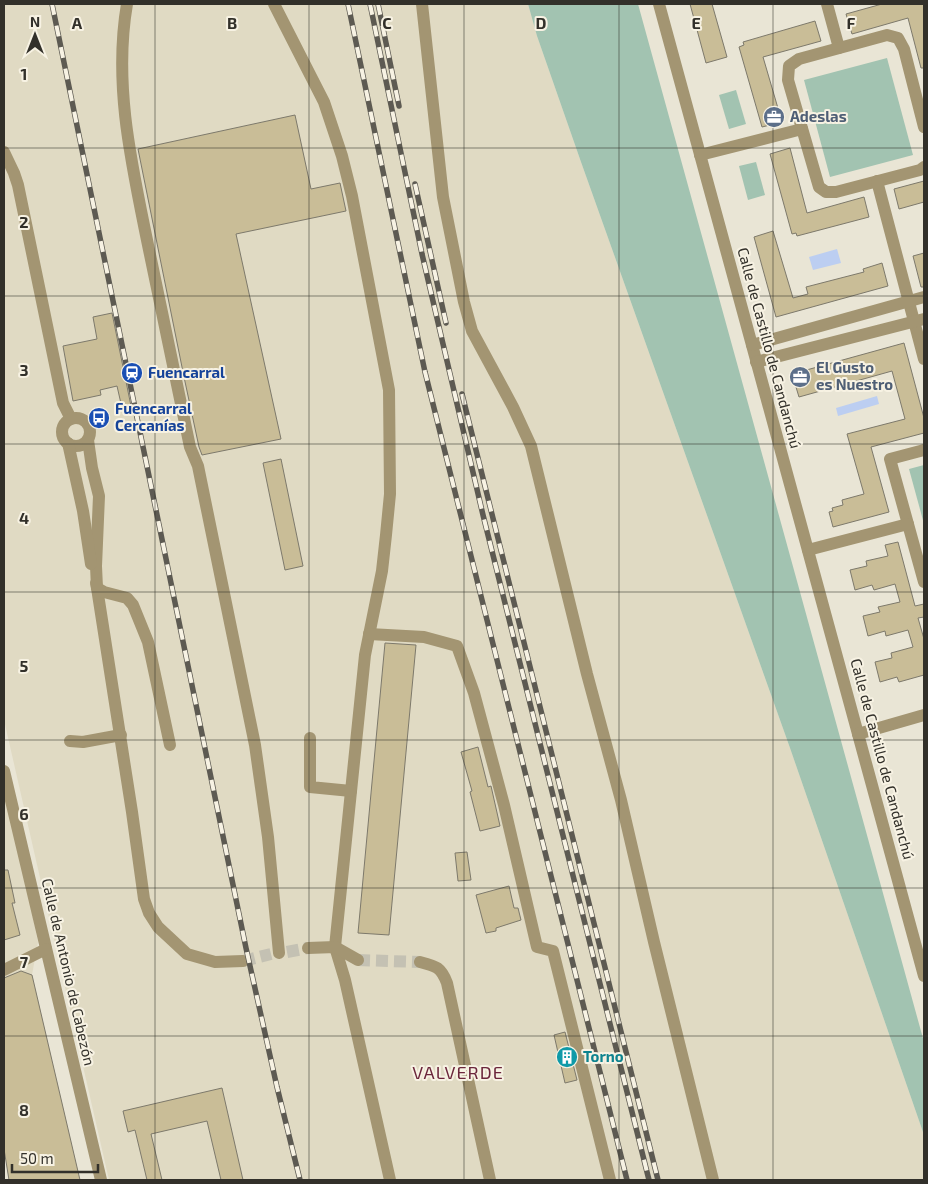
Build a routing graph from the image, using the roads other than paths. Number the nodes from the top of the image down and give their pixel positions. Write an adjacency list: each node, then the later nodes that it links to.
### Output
1 (127, 4): 41 (street)
2 (274, 4): 28 (street)
3 (422, 4): 51 (street)
4 (659, 4): 11 (street, Calle de Castillo de Candanchú)
5 (827, 4): 6 (street)
6 (839, 48): 7 (street); 9 (street)
7 (921, 97): 8 (street)
8 (924, 126)
9 (802, 128): 11 (street); 13 (street)
10 (4, 152): 20 (street)
11 (700, 155): 17 (street, Calle de Castillo de Candanchú)
12 (924, 167): 13 (street)
13 (877, 181): 15 (street)
14 (924, 297): 15 (street)
15 (908, 301): 16 (street); 17 (street)
16 (919, 320): 18 (street); 19 (street)
17 (752, 345): 19 (street, Calle de Castillo de Candanchú)
18 (924, 359)
19 (756, 362): 25 (street, Calle de Castillo de Candanchú)
20 (71, 419): 21 (street); 22 (street)
21 (88, 440): 22 (street); 27 (street)
22 (68, 444): 27 (street)
23 (924, 450): 24 (street)
24 (908, 524): 25 (street); 26 (street)
25 (808, 550): 30 (street, Calle de Castillo de Candanchú)
26 (924, 582)
27 (97, 588): 31 (street); 34 (street)
28 (370, 634): 36 (street); 50 (street)
29 (924, 716): 30 (street)
30 (858, 734): 37 (street, Calle de Castillo de Candanchú)
31 (120, 735): 33 (street); 43 (street)
32 (310, 738): 36 (street)
33 (70, 741)
34 (170, 744)
35 (4, 771): 40 (street, Calle de Antonio de Cabezón)
36 (351, 791): 38 (street)
37 (919, 939): 46 (street, Calle de Castillo de Candanchú)
38 (335, 947): 39 (street); 42 (street); 48 (street)
39 (308, 948)
40 (46, 949): 45 (street); 47 (street, Calle de Antonio de Cabezón)
41 (279, 953)
42 (358, 960)
43 (243, 961)
44 (420, 962): 49 (street)
45 (4, 970)
46 (924, 976)
47 (101, 1180)
48 (390, 1180)
49 (490, 1180)
50 (610, 1180)
51 (713, 1180)

